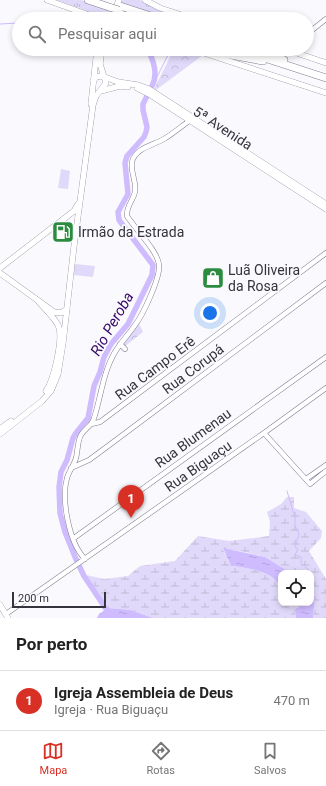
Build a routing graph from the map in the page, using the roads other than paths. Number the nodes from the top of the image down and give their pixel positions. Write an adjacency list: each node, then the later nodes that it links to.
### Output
1 (47, 0): 6 (main road)
2 (88, 0): 5 (highway)
3 (103, 0): 5 (highway)
4 (145, 0): 9 (main road)
5 (116, 6): 7 (highway); 8 (highway)
6 (81, 12)
7 (130, 12)
8 (136, 12)
9 (172, 12)
10 (326, 20): 11 (street)
11 (314, 29)
12 (97, 56): 25 (main road)
13 (101, 56): 23 (main road)
14 (213, 56): 27 (main road)
15 (245, 56): 20 (highway)
16 (263, 56): 20 (highway)
17 (270, 56): 20 (highway)
18 (273, 56): 20 (highway)
19 (306, 56): 21 (main road)
20 (285, 62): 22 (highway); 24 (highway)
21 (326, 63)
22 (326, 74)
23 (104, 76): 25 (main road); 26 (main road); 28 (main road, 5ª Avenida)
24 (326, 78)
25 (93, 81): 32 (main road)
26 (101, 91): 28 (main road, 5ª Avenida); 36 (main road)
27 (326, 93)
28 (192, 119): 29 (main road, 5ª Avenida); 30 (main road, 5ª Avenida); 37 (street)
29 (326, 204)
30 (326, 209)
31 (326, 253): 41 (street, Rua Campo Erê)
32 (0, 268)
33 (0, 274): 35 (main road)
34 (326, 283): 46 (street, Rua Corupá)
35 (38, 301): 36 (main road); 42 (main road)
36 (67, 309): 44 (main road)
37 (120, 344): 38 (street); 41 (street)
38 (125, 349)
39 (326, 357): 49 (street, Rua Blumenau)
40 (326, 388): 43 (street, Rua Biguaçu)
41 (91, 424): 46 (street)
42 (0, 429)
43 (264, 433): 48 (street); 50 (street, Rua Biguaçu)
44 (0, 434)
45 (326, 465): 48 (street)
46 (71, 468): 49 (street)
47 (326, 472): 48 (street)
48 (306, 480)
49 (74, 538): 50 (street)
50 (83, 560): 52 (street, Rua Biguaçu)
51 (0, 604): 52 (main road)
52 (7, 616)

